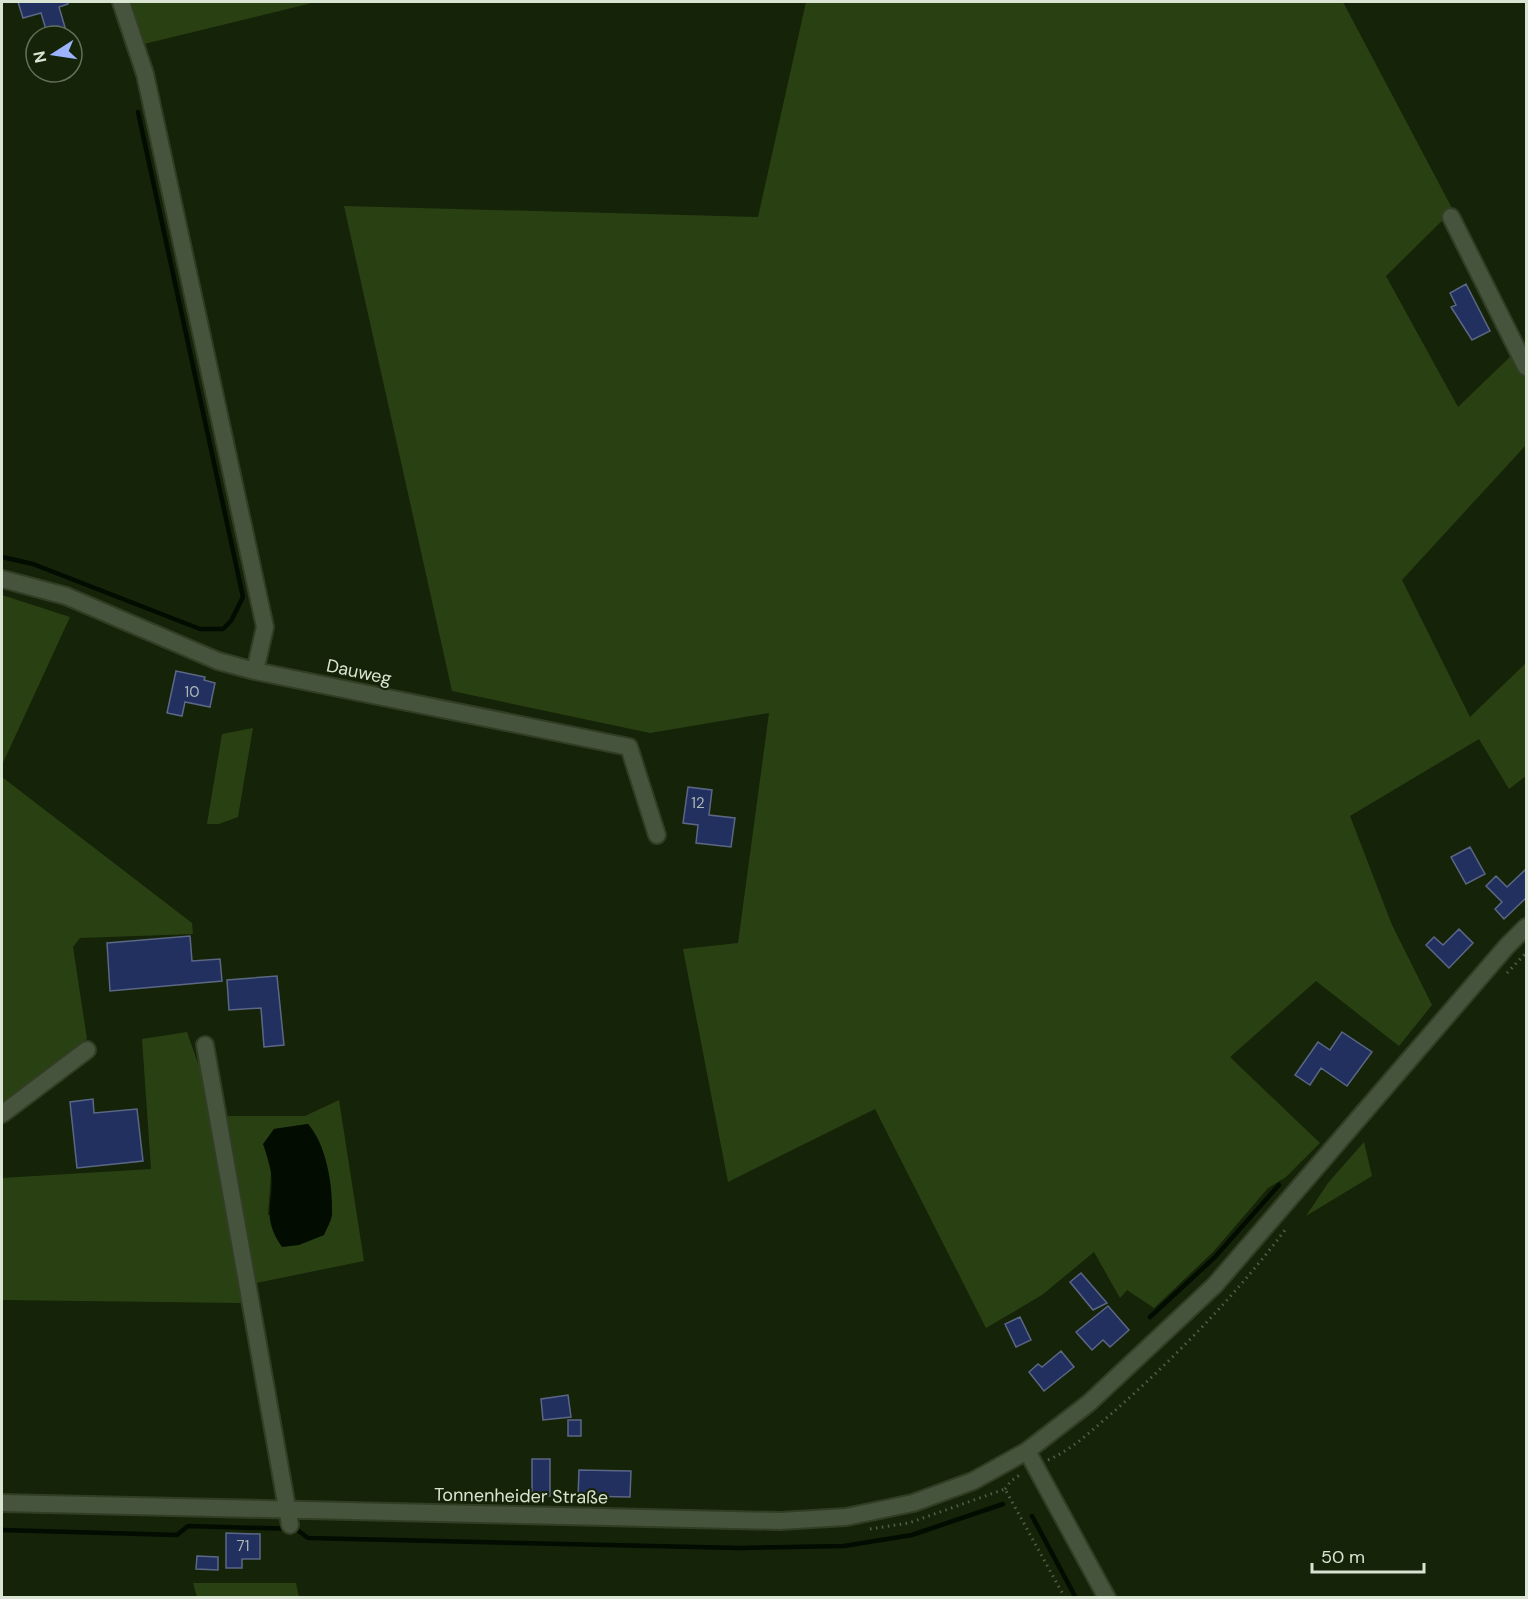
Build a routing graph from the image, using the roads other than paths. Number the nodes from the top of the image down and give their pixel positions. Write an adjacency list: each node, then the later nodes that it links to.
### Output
1 (121, 2): 5 (street)
2 (1451, 217): 3 (street)
3 (1527, 366)
4 (2, 579): 5 (street, Dauweg)
5 (255, 671): 6 (street, Dauweg)
6 (657, 835)
7 (1527, 927): 11 (street, Tonnenheider Straße)
8 (205, 1045): 13 (street)
9 (87, 1050): 10 (street)
10 (2, 1114)
11 (1027, 1451): 13 (street, Tonnenheider Straße); 14 (street)
12 (2, 1503): 13 (street, Tonnenheider Straße)
13 (289, 1518)
14 (1107, 1598)

